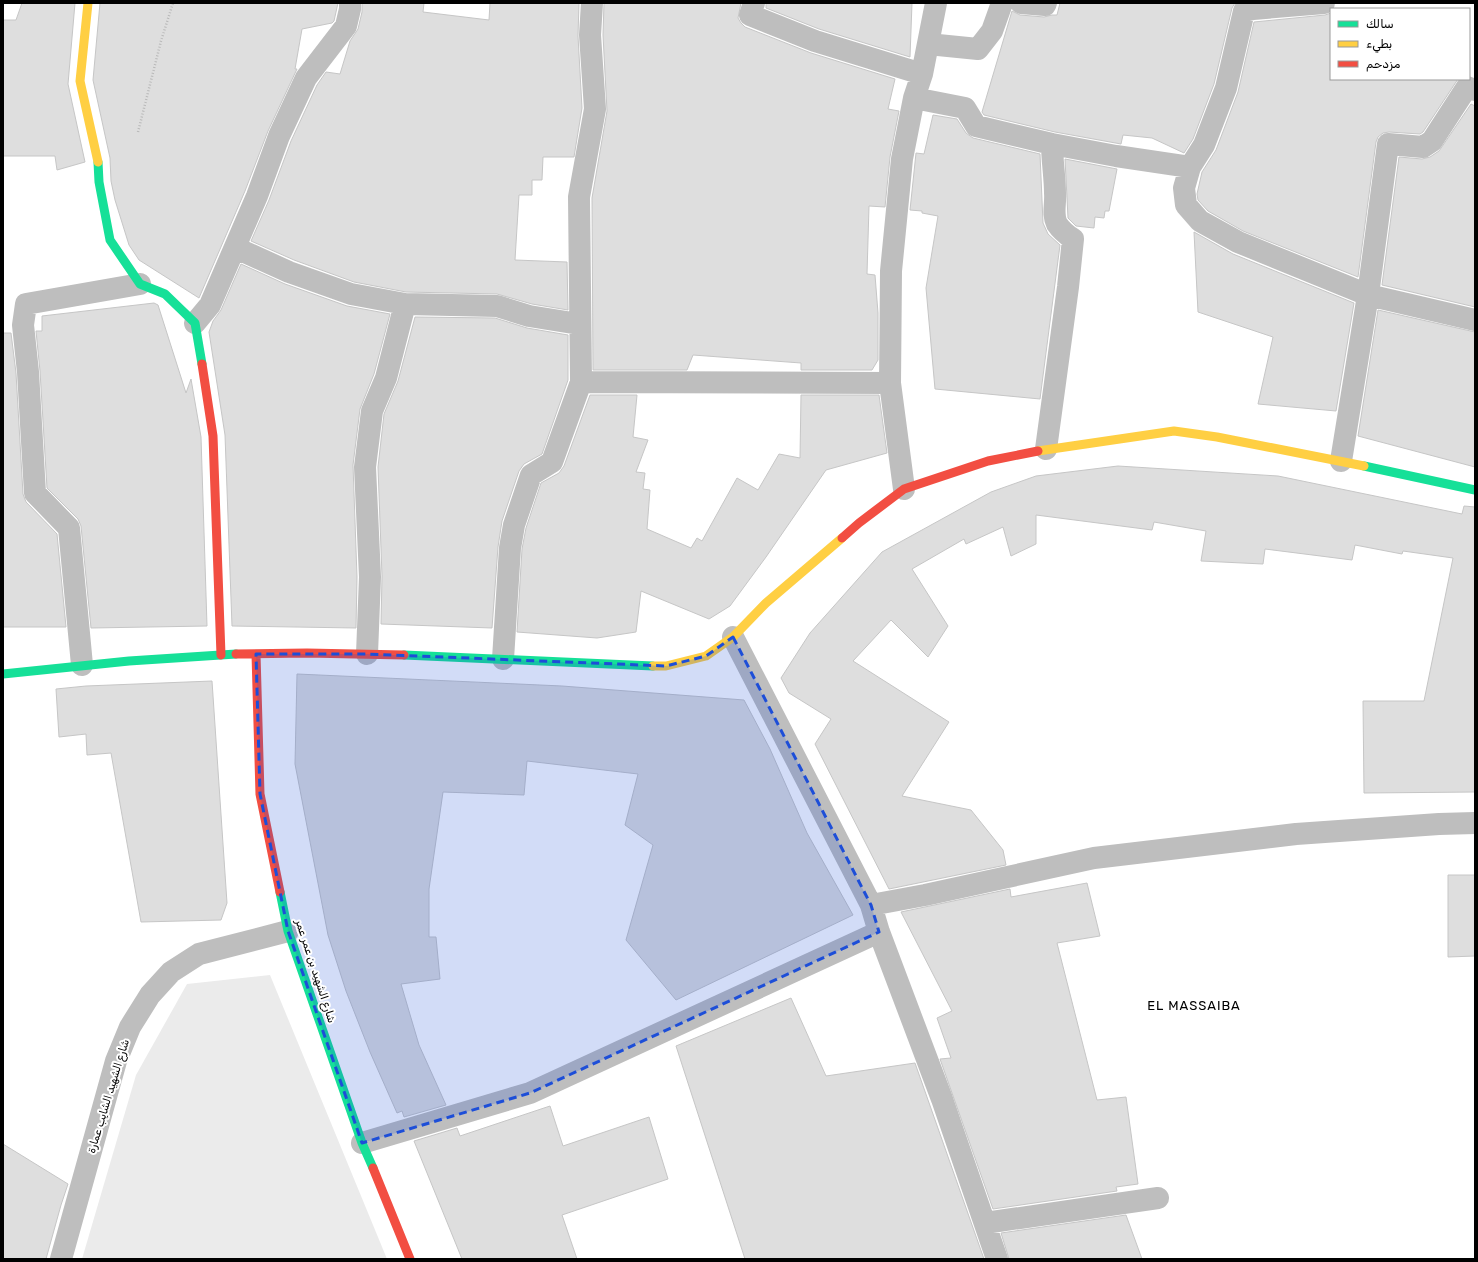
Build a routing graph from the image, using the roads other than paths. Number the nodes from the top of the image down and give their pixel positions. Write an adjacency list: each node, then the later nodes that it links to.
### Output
1 (88, 3): 17 (main road)
2 (350, 3): 16 (street)
3 (592, 3): 22 (street)
4 (754, 3): 11 (street)
5 (936, 3): 10 (street)
6 (1002, 3): 10 (street)
7 (1021, 3): 8 (street)
8 (1046, 3)
9 (1324, 3): 15 (street)
10 (928, 44): 11 (street)
11 (922, 74): 13 (street)
12 (1472, 83): 18 (street)
13 (914, 98): 14 (street); 24 (street)
14 (1052, 144): 15 (street); 25 (street)
15 (1190, 167): 18 (street)
16 (236, 248): 19 (street); 21 (street)
17 (140, 284): 21 (main road); 34 (street)
18 (1368, 295): 20 (street); 26 (street)
19 (405, 304): 22 (street); 31 (street)
20 (1475, 320)
21 (195, 323): 32 (main road)
22 (579, 324): 23 (street)
23 (581, 382): 24 (street); 33 (street)
24 (890, 383): 27 (street)
25 (1046, 449): 26 (main road); 27 (main road)
26 (1341, 461): 28 (main road)
27 (904, 489): 29 (main road)
28 (1475, 490)
29 (733, 637): 33 (main road); 37 (street)
30 (256, 654): 31 (main road); 32 (main road); 38 (main road, شارع الشهيد بن عمر عمر)
31 (367, 654): 33 (main road)
32 (221, 655): 34 (main road)
33 (503, 659)
34 (82, 665): 35 (main road)
35 (3, 674)
36 (1475, 823): 37 (street)
37 (871, 905): 39 (street)
38 (288, 931): 40 (main road, شارع الشهيد بن عمر عمر); 43 (street, شارع الشهيد الشايب عمارة)
39 (879, 932): 40 (street); 42 (street)
40 (362, 1143): 44 (main road, شارع الشهيد بن عمر عمر)
41 (1158, 1198): 42 (street)
42 (985, 1223): 45 (street)
43 (61, 1259)
44 (410, 1259)
45 (997, 1259)

